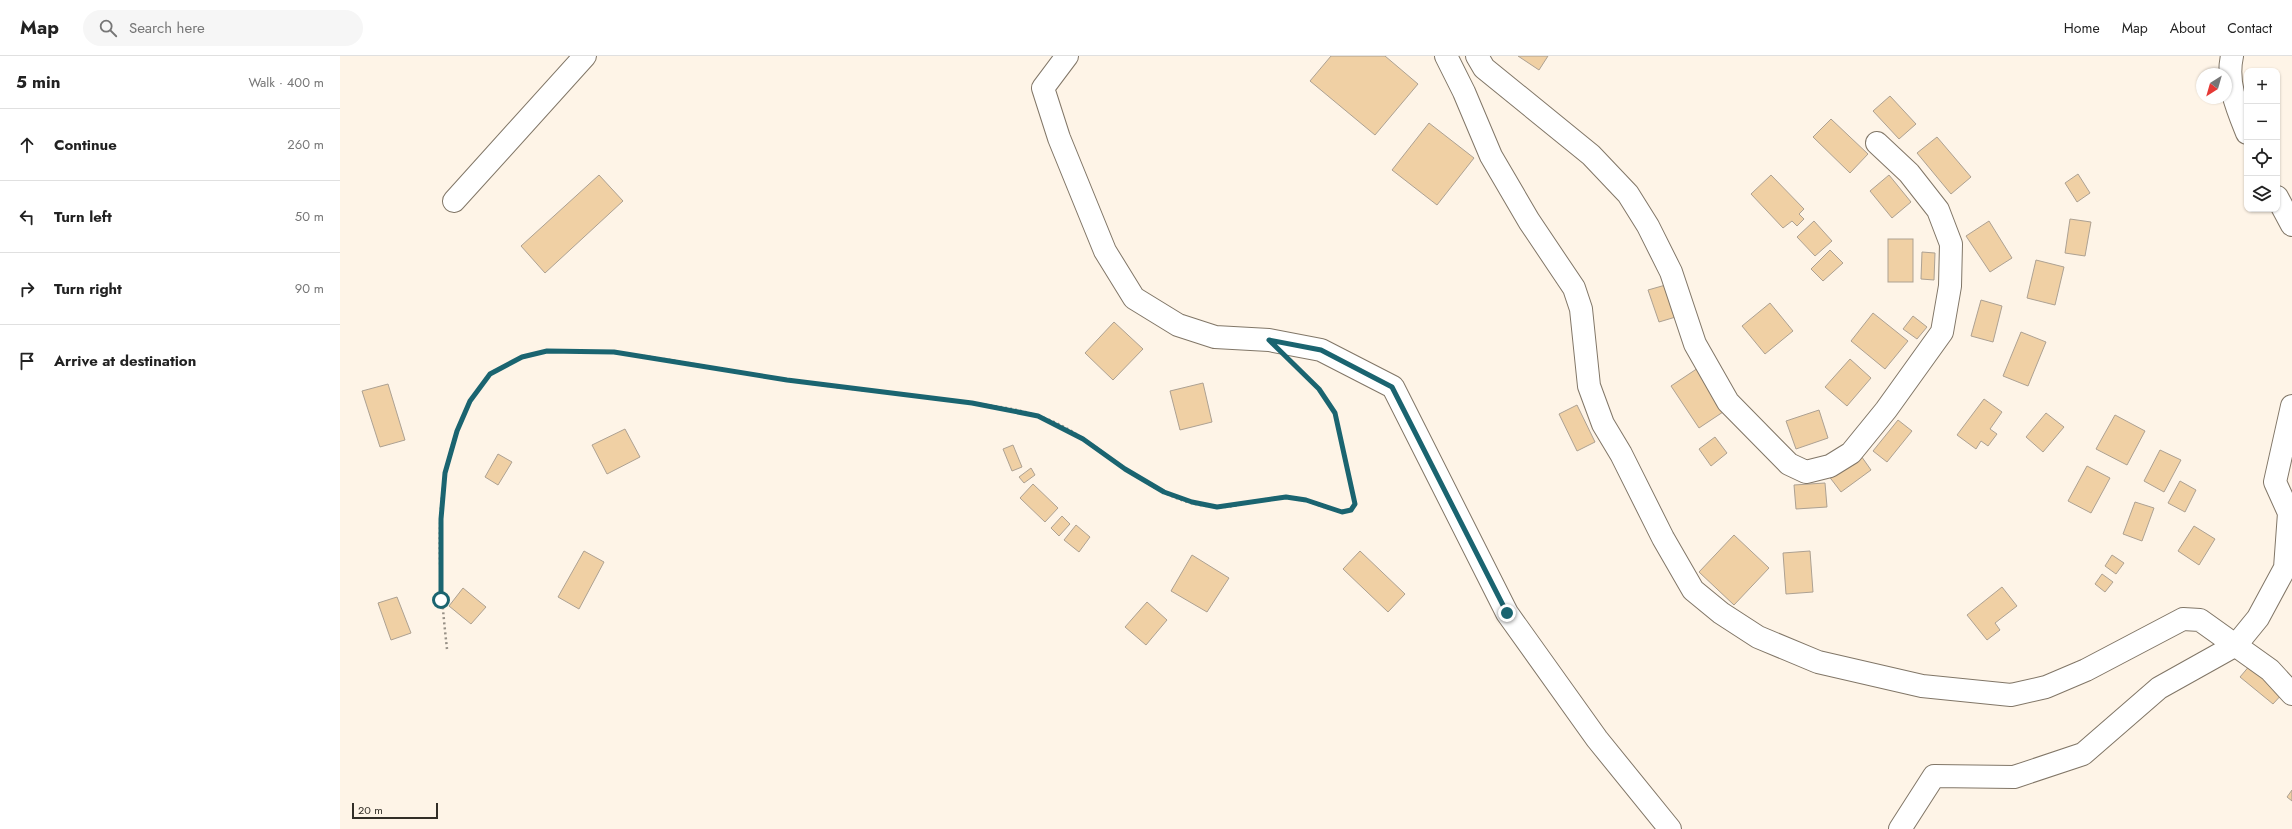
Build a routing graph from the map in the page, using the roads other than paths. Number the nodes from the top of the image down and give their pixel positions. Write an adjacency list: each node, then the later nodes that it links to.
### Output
1 (585, 56): 8 (street)
2 (1067, 56): 15 (street)
3 (1446, 56): 13 (street)
4 (1477, 56): 7 (street)
5 (2232, 56): 6 (street)
6 (2244, 126)
7 (1877, 143)
8 (454, 201)
9 (2280, 203): 10 (street)
10 (2292, 225)
11 (2292, 406): 12 (street)
12 (2291, 511): 13 (street)
13 (2236, 645): 14 (street); 16 (street)
14 (2292, 694)
15 (1670, 829)
16 (1900, 829)

